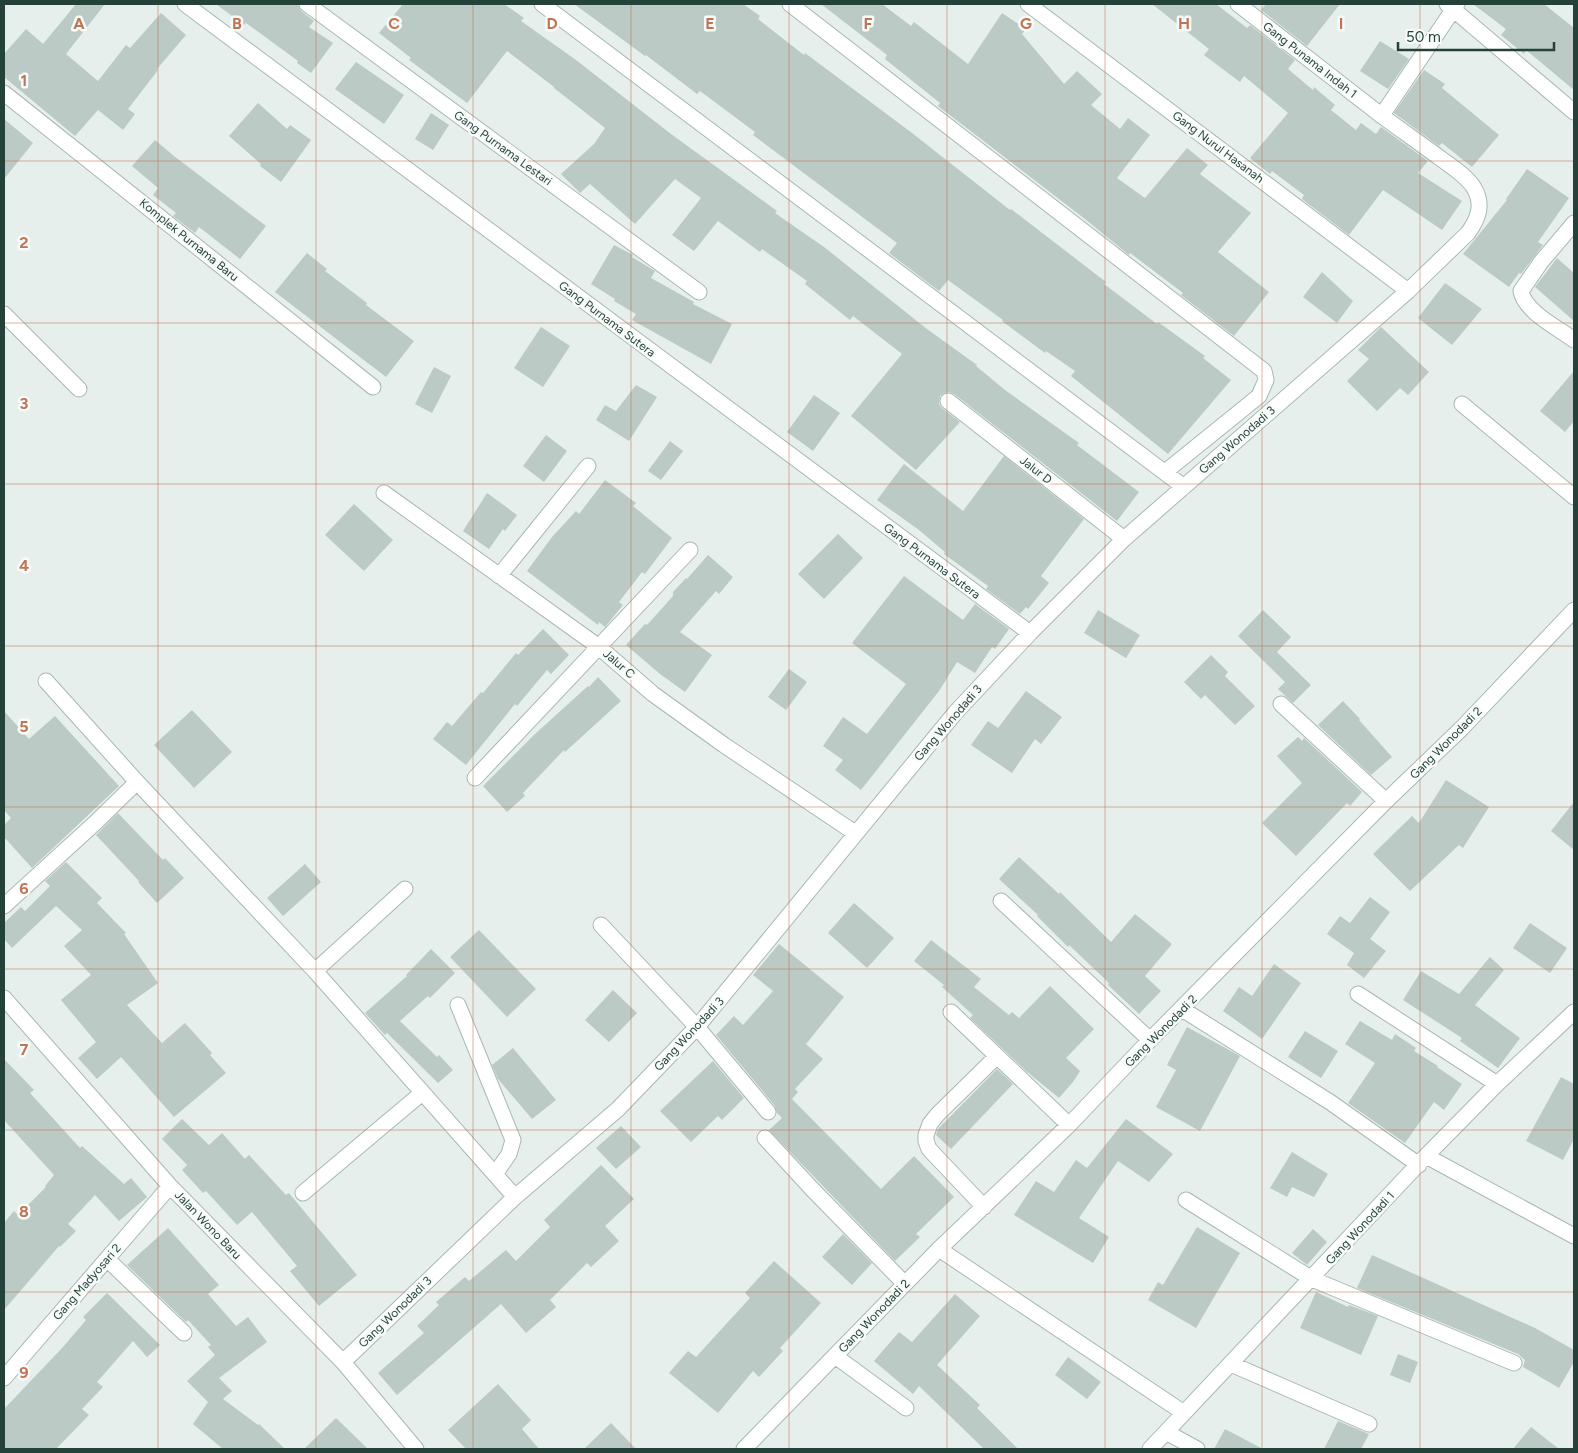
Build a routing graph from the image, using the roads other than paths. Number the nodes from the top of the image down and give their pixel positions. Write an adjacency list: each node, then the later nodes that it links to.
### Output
1 (186, 4): 29 (street, Gang Purnama Sutera)
2 (306, 4): 13 (street, Gang Purnama Lestari)
3 (542, 4): 21 (street)
4 (790, 4): 21 (street)
5 (1028, 4): 12 (street, Gang Nurul Hasanah)
6 (1238, 4): 10 (street, Gang Punama Indah 1)
7 (1453, 5): 9 (street); 10 (street)
8 (4, 93): 16 (street, Komplek Purnama Baru)
9 (1574, 112)
10 (1382, 115): 12 (street, Gang Wonodadi 3)
11 (1574, 223): 15 (street)
12 (1408, 291): 22 (street, Gang Wonodadi 3)
13 (699, 292)
14 (4, 314): 17 (street)
15 (1574, 340)
16 (374, 387)
17 (79, 389)
18 (948, 401): 25 (street, Jalur D)
19 (1462, 404): 24 (street)
20 (588, 466): 27 (street)
21 (1165, 472): 22 (street)
22 (1184, 487): 25 (street, Gang Wonodadi 3)
23 (384, 494): 27 (street, Jalur C)
24 (1574, 496)
25 (1124, 539): 29 (street, Gang Wonodadi 3)
26 (690, 550): 30 (street)
27 (499, 576): 30 (street, Jalur C)
28 (1574, 610): 35 (street, Gang Wonodadi 2)
29 (1030, 633): 36 (street, Gang Wonodadi 3)
30 (599, 647): 33 (street); 36 (street, Jalur C)
31 (46, 681): 34 (street)
32 (1281, 704): 35 (street)
33 (476, 778)
34 (136, 782): 39 (street); 41 (street)
35 (1386, 801): 45 (street, Gang Wonodadi 2)
36 (855, 833): 48 (street, Gang Wonodadi 3)
37 (405, 889): 41 (street)
38 (1001, 901): 49 (street)
39 (4, 906)
40 (601, 925): 48 (street)
41 (315, 971): 52 (street)
42 (1358, 994): 51 (street)
43 (4, 998): 58 (street, Jalan Wono Baru)
44 (458, 1005): 57 (street)
45 (1182, 1009): 49 (street, Gang Wonodadi 2); 56 (street)
46 (951, 1012): 50 (street)
47 (1574, 1012): 51 (street, Gang Wonodadi 1)
48 (697, 1027): 53 (street); 60 (street, Gang Wonodadi 3)
49 (1150, 1040): 54 (street, Gang Wonodadi 2)
50 (997, 1056): 54 (street); 62 (street)
51 (1497, 1084): 56 (street, Gang Wonodadi 1)
52 (422, 1093): 57 (street); 59 (street)
53 (768, 1112)
54 (1069, 1125): 62 (street, Gang Wonodadi 2)
55 (765, 1138): 67 (street)
56 (1423, 1161): 63 (street); 66 (street, Gang Wonodadi 1)
57 (494, 1174): 60 (street)
58 (170, 1186): 65 (street, Gang Madyosari 2); 70 (street, Jalan Wono Baru)
59 (303, 1193)
60 (515, 1196): 70 (street, Gang Wonodadi 3)
61 (1186, 1200): 66 (street)
62 (984, 1207): 64 (street, Gang Wonodadi 2)
63 (1574, 1236)
64 (939, 1249): 67 (street, Gang Wonodadi 2); 75 (street)
65 (107, 1259): 68 (street); 73 (street, Gang Madyosari 2)
66 (1312, 1279): 71 (street); 72 (street, Gang Wonodadi 1)
67 (905, 1284): 69 (street, Gang Wonodadi 2)
68 (184, 1333)
69 (835, 1356): 74 (street); 79 (street, Gang Wonodadi 2)
70 (343, 1362): 78 (street, Jalan Wono Baru)
71 (1514, 1363)
72 (1230, 1364): 75 (street, Gang Wonodadi 1); 76 (street)
73 (4, 1378)
74 (906, 1408)
75 (1184, 1413): 77 (street, Gang Wonodadi 1)
76 (1369, 1424)
77 (1166, 1432): 80 (street, Gang Wonodadi 1); 81 (street)
78 (416, 1449)
79 (744, 1449)
80 (1150, 1449)
81 (1197, 1449)

